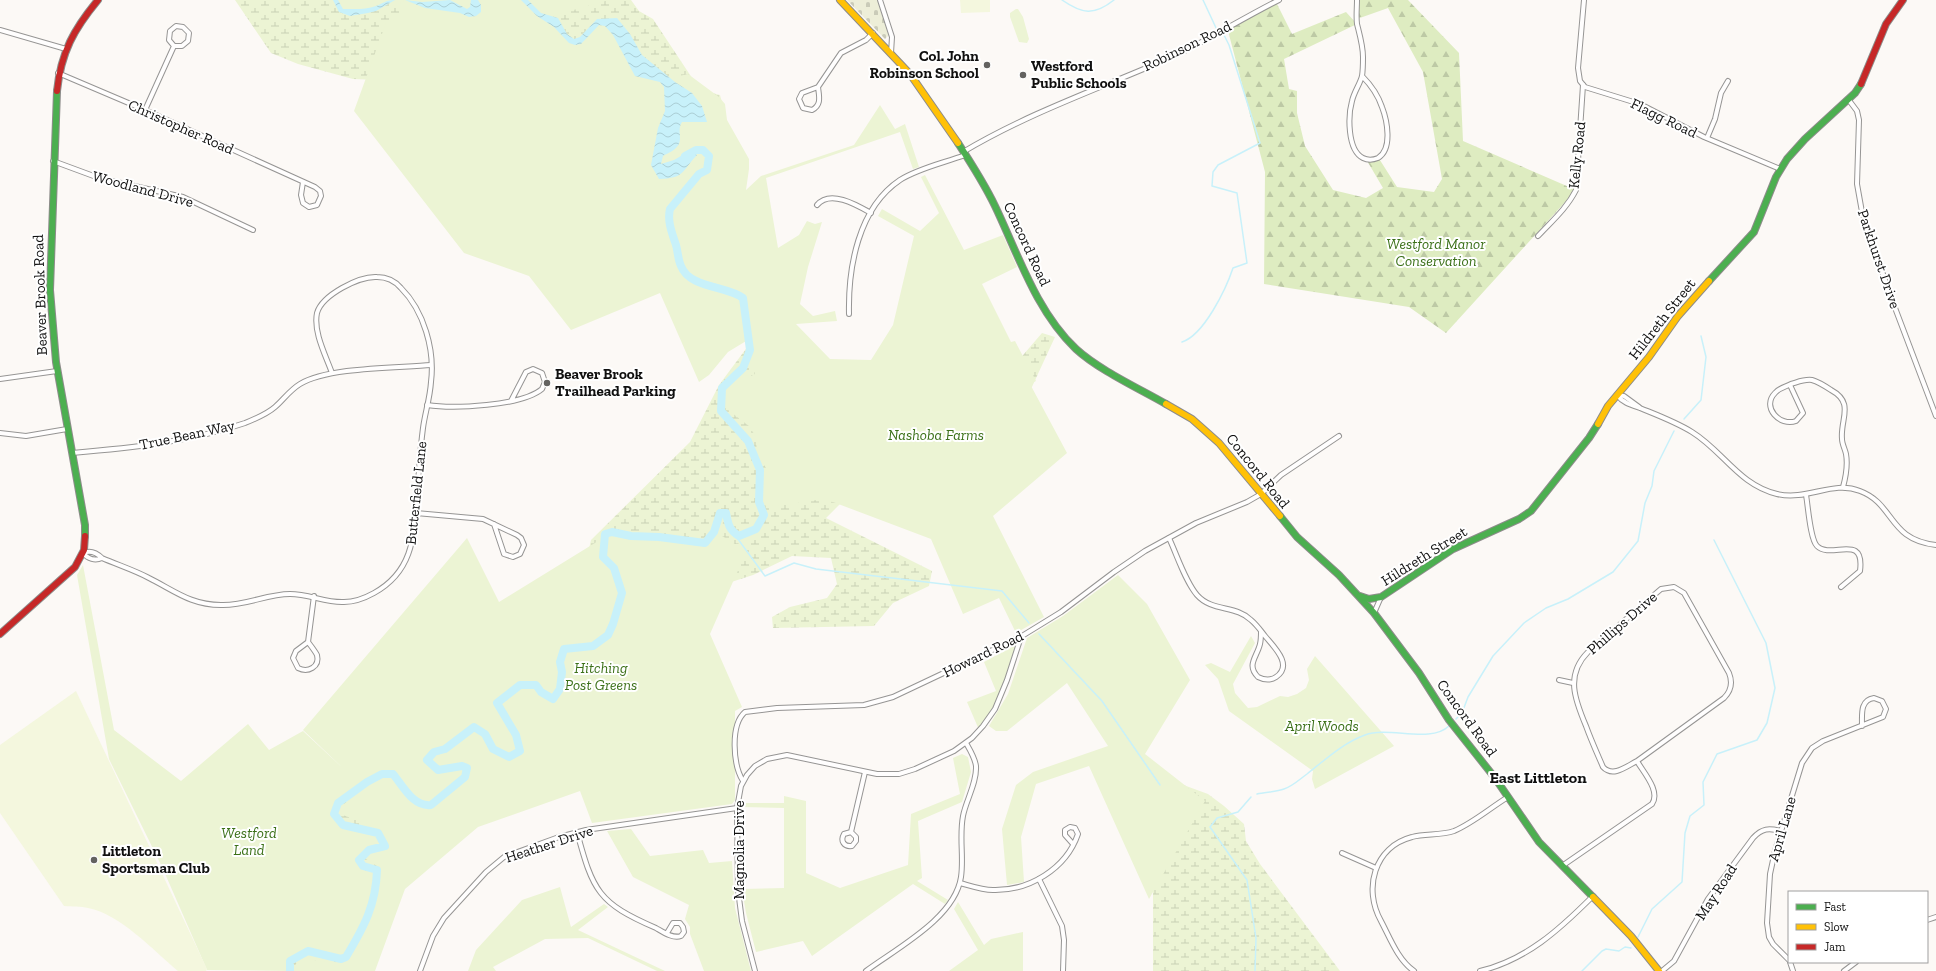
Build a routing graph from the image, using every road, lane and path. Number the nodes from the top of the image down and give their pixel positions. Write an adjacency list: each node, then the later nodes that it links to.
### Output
1 (99, 0): 11 (street, Beaver Brook Road)
2 (840, 0): 9 (street, Concord Road)
3 (880, 0): 12 (street)
4 (1279, 0): 21 (street, Robinson Road)
5 (1357, 0): 14 (street)
6 (1584, 0): 16 (street)
7 (1903, 0): 18 (street, Hildreth Street)
8 (0, 30): 11 (street)
9 (873, 33): 12 (street, Concord Road); 17 (street)
10 (174, 46): 10 (street); 19 (street)
11 (66, 49): 13 (street, Beaver Brook Road)
12 (891, 53): 21 (street, Concord Road)
13 (58, 73): 19 (street, Christopher Road); 22 (street, Beaver Brook Road)
14 (1362, 76): 14 (street)
15 (1728, 81): 20 (street)
16 (1583, 85): 20 (street, Flagg Road); 28 (street, Kelly Road)
17 (818, 87): 17 (street)
18 (1848, 99): 23 (street, Hildreth Street); 38 (street, Parkhurst Drive)
19 (145, 110): 24 (street, Christopher Road)
20 (1707, 138): 23 (street, Flagg Road)
21 (964, 154): 26 (street, Robinson Road); 44 (street, Concord Road)
22 (53, 161): 27 (street, Woodland Drive); 31 (street, Beaver Brook Road)
23 (1780, 169): 35 (street, Hildreth Street)
24 (303, 182): 24 (street, Christopher Road)
25 (817, 206): 26 (street)
26 (871, 213): 29 (street, Robinson Road)
27 (253, 230)
28 (1538, 236)
29 (849, 314)
30 (431, 364): 32 (street, True Bean Way); 32 (street); 37 (street, Butterfield Lane)
31 (57, 371): 33 (street); 39 (street, Beaver Brook Road)
32 (332, 373): 42 (street, True Bean Way)
33 (0, 379)
34 (1790, 385): 34 (street); 43 (street)
35 (1617, 395): 45 (street); 54 (street, Hildreth Street)
36 (511, 401): 36 (street); 37 (street)
37 (427, 404): 46 (street, Butterfield Lane)
38 (1936, 416)
39 (67, 429): 40 (street); 42 (street, Beaver Brook Road)
40 (0, 433)
41 (1339, 436): 44 (street)
42 (72, 453): 50 (street, Beaver Brook Road)
43 (1843, 487): 45 (street); 49 (street)
44 (1261, 494): 48 (street, Howard Road); 53 (street, Concord Road)
45 (1806, 495): 51 (street)
46 (416, 513): 47 (street); 52 (street, Butterfield Lane)
47 (494, 524): 47 (street)
48 (1169, 538): 56 (street); 58 (street, Howard Road)
49 (1936, 545)
50 (83, 553): 52 (street, Butterfield Lane); 57 (street, Beaver Brook Road)
51 (1841, 587)
52 (314, 596): 59 (street)
53 (1360, 596): 54 (street, Hildreth Street); 55 (street, Concord Road)
54 (1382, 597): 55 (street, Hildreth Street)
55 (1374, 613): 67 (street, Concord Road)
56 (1261, 631): 56 (street)
57 (0, 634)
58 (1022, 636): 63 (street, Magnolia Drive); 66 (street, Howard Road)
59 (308, 642): 59 (street)
60 (1559, 680): 61 (street)
61 (1573, 683): 64 (street, Phillips Drive); 64 (street, Phillips Drive)
62 (1862, 726): 62 (street, April Lane); 69 (street, April Lane)
63 (966, 743): 65 (street, Magnolia Drive); 77 (street)
64 (1637, 761): 74 (street)
65 (865, 772): 66 (street, Magnolia Drive); 71 (street)
66 (743, 781): 68 (street, Magnolia Drive)
67 (1508, 797): 74 (street, Concord Road); 75 (street)
68 (737, 808): 70 (street, Heather Drive); 83 (street, Magnolia Drive)
69 (1781, 831): 80 (street, April Lane); 89 (street, May Road)
70 (577, 832): 79 (street); 82 (street, Heather Drive)
71 (851, 832)
72 (1073, 844): 76 (street)
73 (1342, 853): 75 (street)
74 (1562, 866): 78 (street, Concord Road)
75 (1376, 868): 86 (street)
76 (1039, 879): 77 (street); 85 (street)
77 (960, 883): 84 (street)
78 (1592, 896): 87 (street); 88 (street, Concord Road)
79 (666, 933)
80 (1788, 959)
81 (1855, 963): 90 (street)
82 (420, 971)
83 (755, 971)
84 (866, 971)
85 (1063, 971)
86 (1414, 971)
87 (1480, 971)
88 (1659, 971)
89 (1662, 971)
90 (1844, 971)

